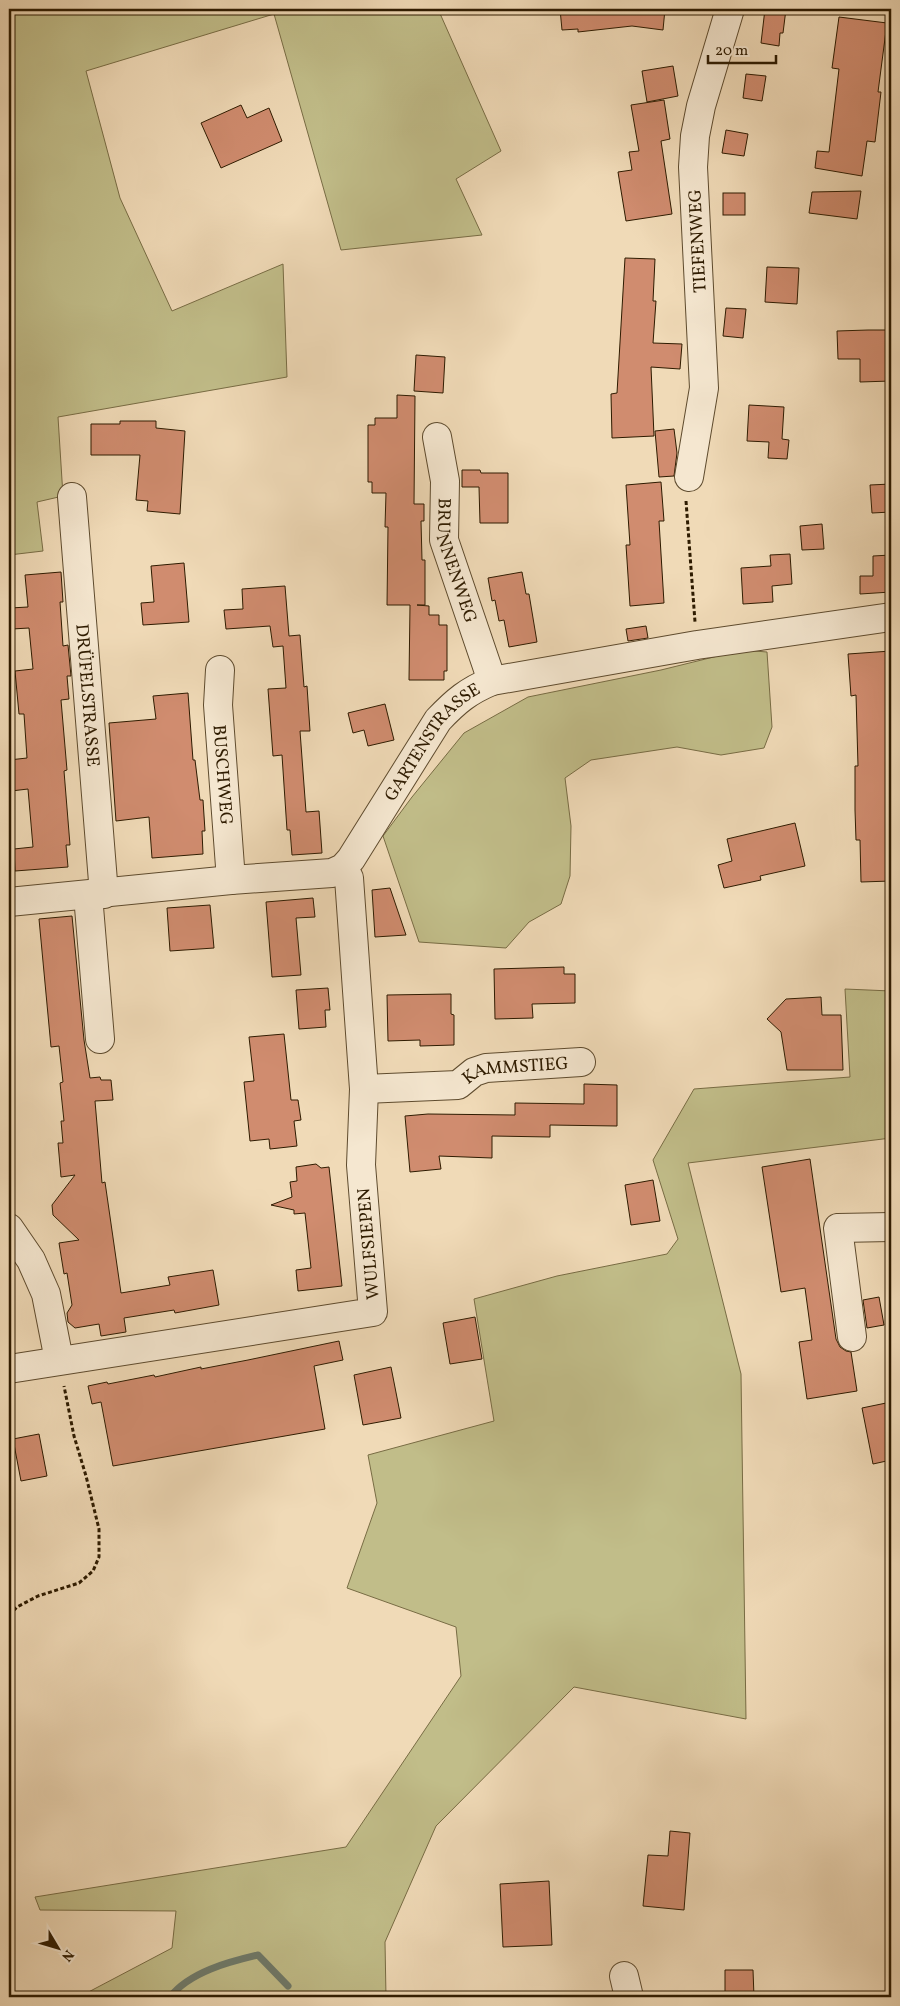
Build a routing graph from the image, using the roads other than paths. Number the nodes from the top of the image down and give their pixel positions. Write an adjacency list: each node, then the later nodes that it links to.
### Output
1 (730, 9): 3 (street, TIEFENWEG)
2 (438, 438): 7 (street, BRUNNENWEG)
3 (689, 478)
4 (72, 497): 10 (street, DRÜFELSTRASSE)
5 (891, 618): 7 (street, GARTENSTRASSE)
6 (220, 670): 9 (street, BUSCHWEG)
7 (492, 681): 8 (street, GARTENSTRASSE)
8 (343, 868): 9 (street); 14 (street, WULFSIEPEN)
9 (231, 880): 10 (street)
10 (96, 895): 11 (street); 12 (street, DRÜFELSTRASSE)
11 (9, 902)
12 (100, 1039)
13 (581, 1062): 14 (street, KAMMSTIEG)
14 (364, 1089): 18 (street, WULFSIEPEN)
15 (9, 1228): 18 (street)
16 (891, 1228): 17 (street)
17 (852, 1337)
18 (59, 1360): 19 (street, WULFSIEPEN)
19 (9, 1369)

